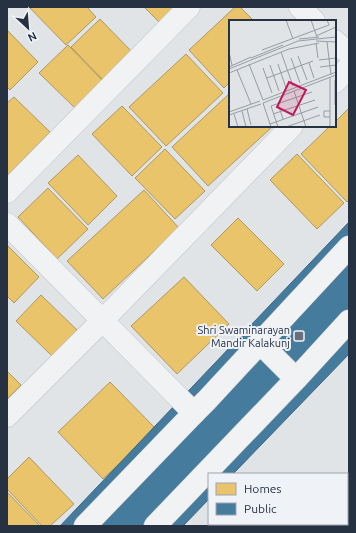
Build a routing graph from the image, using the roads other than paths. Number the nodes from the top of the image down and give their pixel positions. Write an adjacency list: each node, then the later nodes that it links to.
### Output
1 (189, 7): 9 (street)
2 (300, 7): 3 (street)
3 (313, 20)
4 (336, 42): 5 (street)
5 (349, 54)
6 (349, 67): 7 (street)
7 (336, 81)
8 (291, 127): 12 (street)
9 (7, 192)
10 (7, 224): 12 (street)
11 (349, 247): 14 (street)
12 (103, 320): 16 (street); 17 (street)
13 (349, 320): 15 (street)
14 (260, 342): 15 (street); 16 (street)
15 (296, 379): 19 (street)
16 (194, 413): 18 (street)
17 (7, 416)
18 (84, 526)
19 (155, 526)

